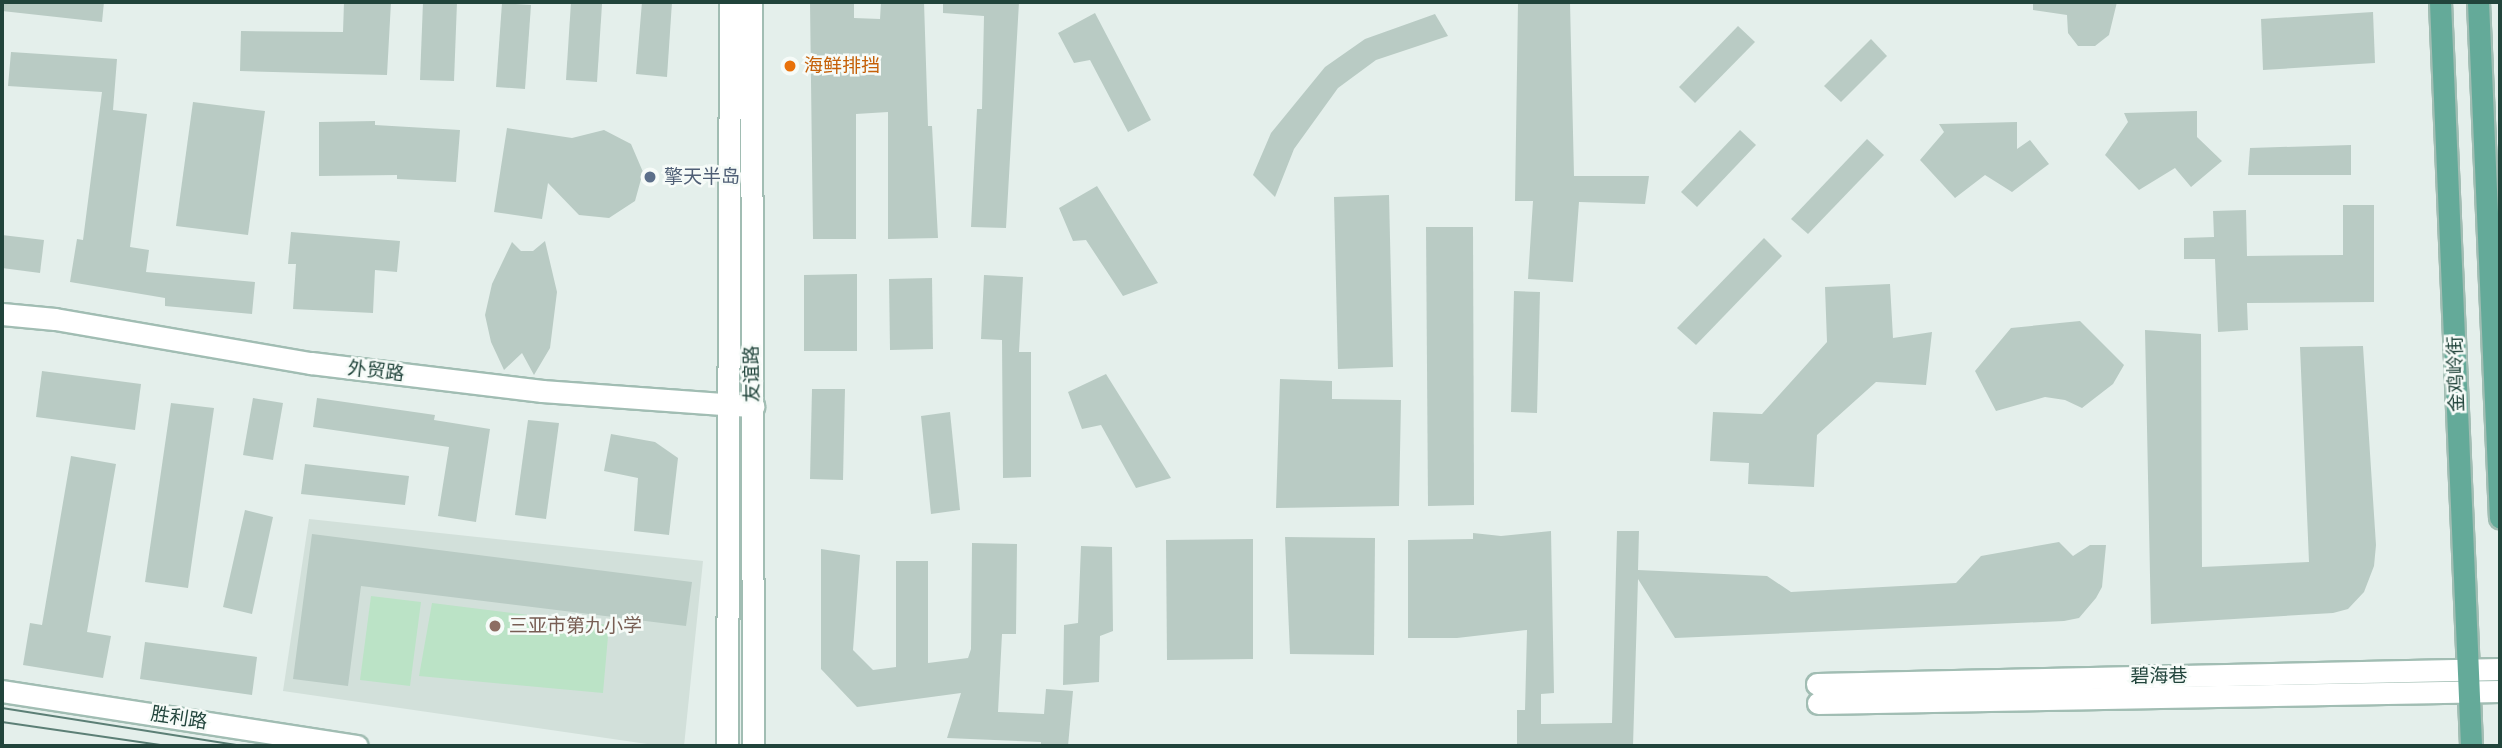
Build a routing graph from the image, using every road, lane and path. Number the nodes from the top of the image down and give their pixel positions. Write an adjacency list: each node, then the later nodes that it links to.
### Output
1 (730, 2): 6 (street, 友谊路)
2 (751, 2): 7 (street, 友谊路)
3 (2440, 2): 9 (main road, 金鸡岭街)
4 (2478, 2): 8 (main road, 金鸡岭街)
5 (2, 314): 6 (street, 外贸路)
6 (730, 406): 7 (street, 外贸路); 15 (street, 友谊路)
7 (753, 406): 16 (street, 友谊路)
8 (2500, 519)
9 (2469, 669): 10 (street, 碧海巷); 13 (main road, 金鸡岭街); 13 (street, 碧海巷)
10 (2500, 669)
11 (2, 691): 14 (street, 胜利路)
12 (2500, 691): 13 (street, 碧海巷)
13 (2469, 692): 17 (main road, 金鸡岭街)
14 (357, 746)
15 (727, 746)
16 (753, 746)
17 (2471, 746)

